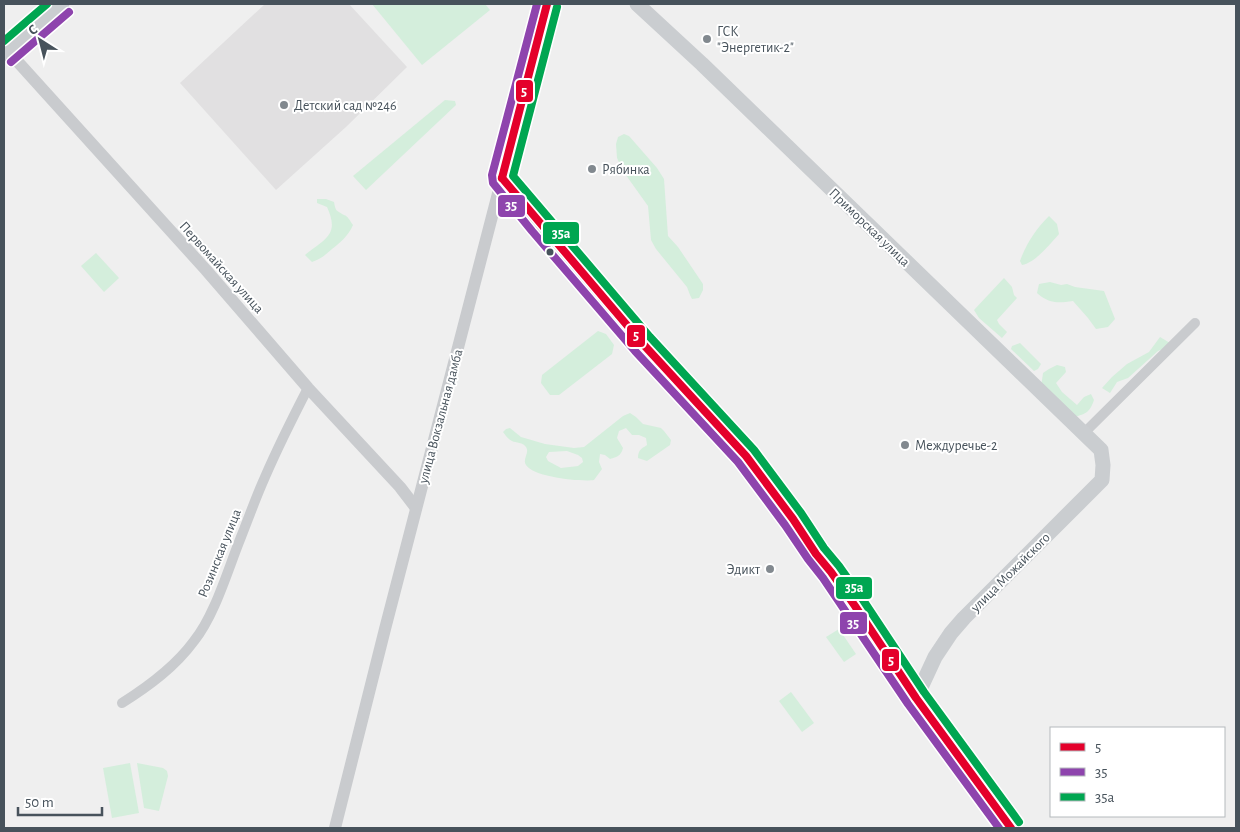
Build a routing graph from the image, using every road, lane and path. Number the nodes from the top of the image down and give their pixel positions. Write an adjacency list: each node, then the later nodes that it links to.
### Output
1 (62, 4): 4 (main road)
2 (546, 4): 5 (main road, улица Вокзальная дамба)
3 (637, 4): 8 (main road, Приморская улица)
4 (5, 51): 7 (street, Первомайская улица)
5 (502, 178): 10 (street, улица Вокзальная дамба); 11 (main road)
6 (1194, 323): 8 (street)
7 (308, 388): 10 (street, Первомайская улица); 12 (street, Розинская улица)
8 (1084, 433): 9 (main road, Приморская улица)
9 (1101, 450): 11 (main road, улица Можайского)
10 (416, 508): 13 (street, улица Вокзальная дамба)
11 (916, 698): 14 (main road)
12 (122, 703)
13 (335, 828)
14 (1011, 828)

